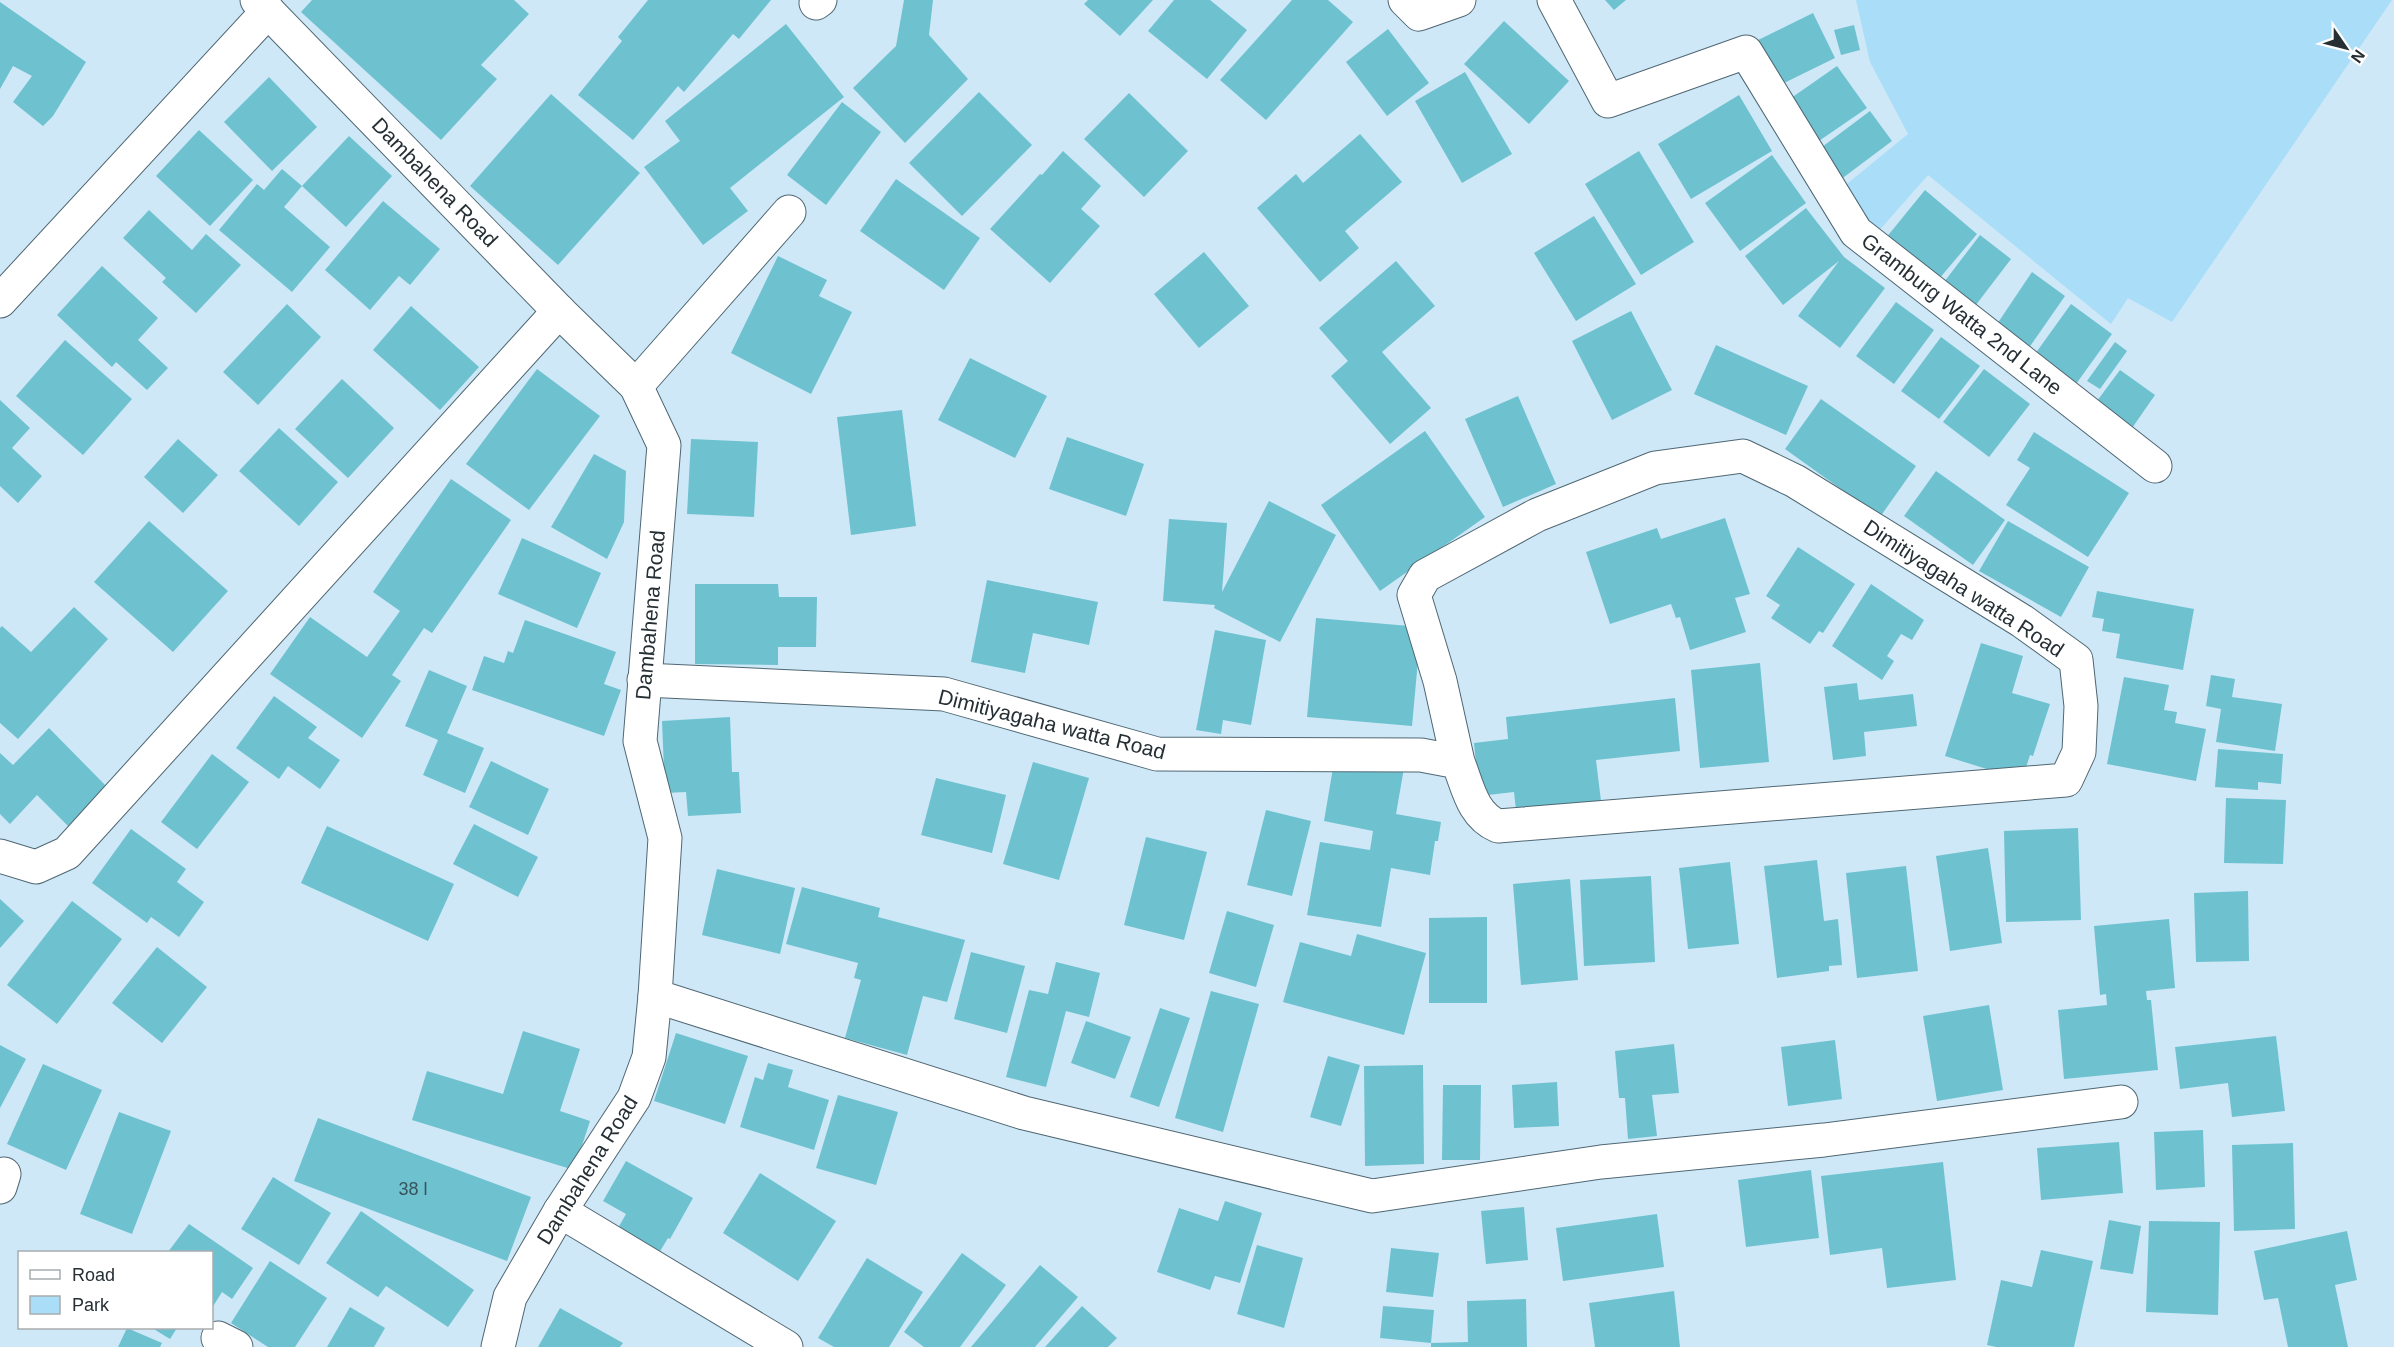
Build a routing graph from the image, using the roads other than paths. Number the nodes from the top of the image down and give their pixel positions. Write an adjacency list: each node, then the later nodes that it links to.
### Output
1 (1405, 0): 2 (street)
2 (1459, 0)
3 (1554, 0): 9 (street, Gramburg Watta 2nd Lane)
4 (263, 5): 6 (street); 7 (street, Dambahena Road)
5 (789, 212): 8 (street)
6 (0, 301)
7 (559, 311): 8 (street, Dambahena Road); 12 (street)
8 (636, 386): 10 (street, Dambahena Road)
9 (2155, 466)
10 (644, 680): 11 (street, Dimitiyagaha watta Road); 13 (street, Dambahena Road)
11 (1458, 762): 11 (street, Dimitiyagaha watta Road)
12 (0, 856)
13 (655, 996): 14 (street); 15 (street, Dambahena Road)
14 (2121, 1102)
15 (560, 1211): 16 (street, Dambahena Road); 17 (street)
16 (498, 1347)
17 (786, 1347)

